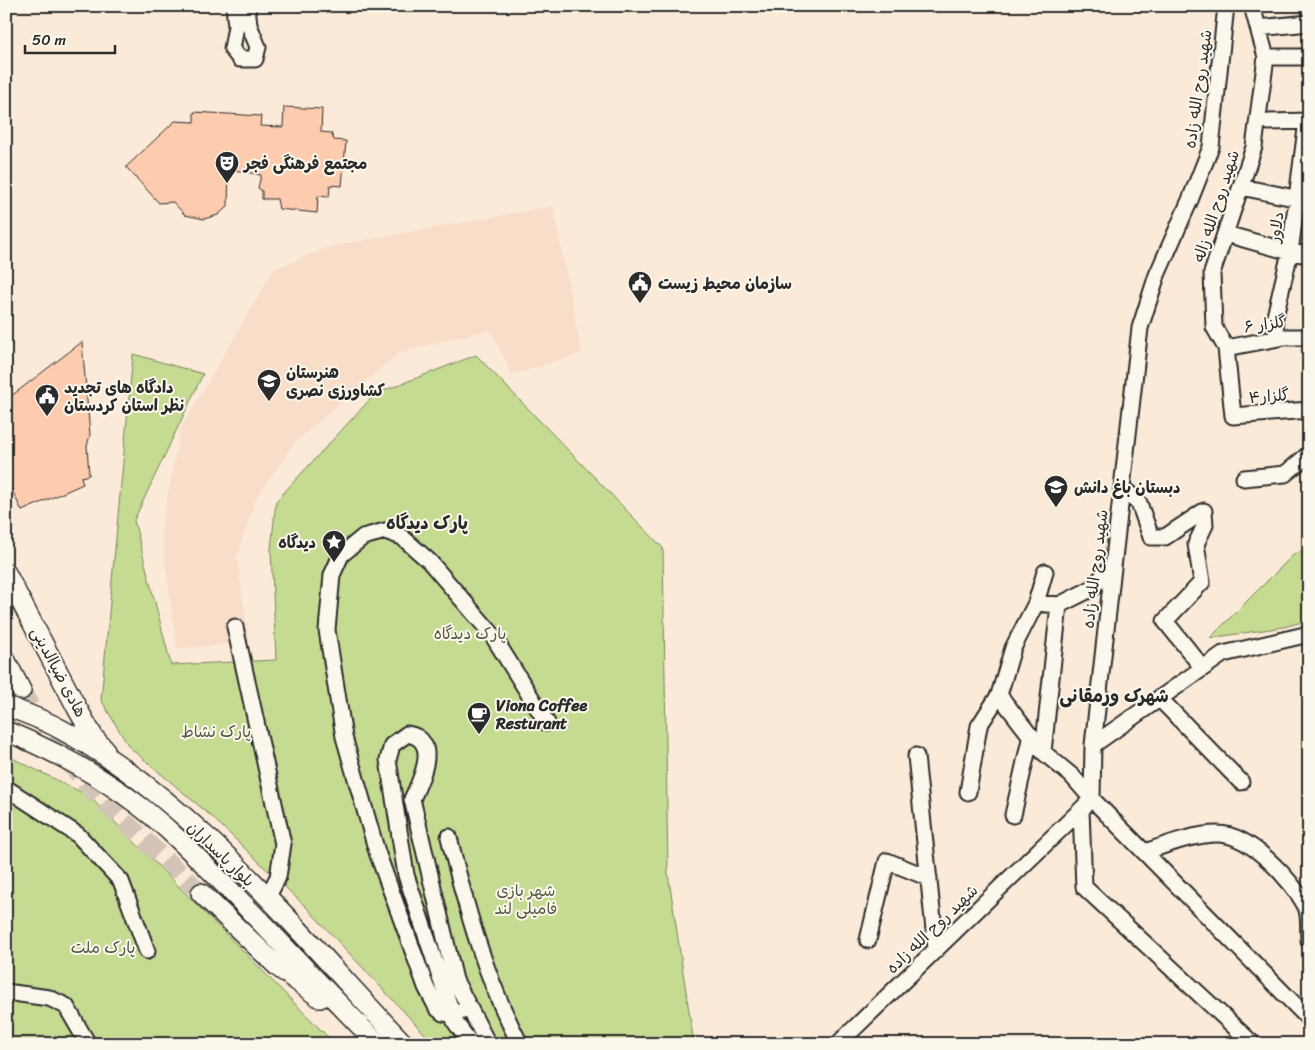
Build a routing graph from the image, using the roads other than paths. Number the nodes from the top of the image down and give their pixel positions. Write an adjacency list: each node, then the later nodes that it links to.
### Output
1 (234, 6): 2 (street)
2 (247, 6)
3 (1226, 6): 23 (street, شهید روح الله زاده)
4 (1252, 6): 6 (street, شهید روح الله زاله)
5 (1309, 23): 6 (street)
6 (1258, 28): 7 (street, شهید روح الله زاله)
7 (1266, 57): 8 (street); 11 (street, شهید روح الله زاله)
8 (1309, 57)
9 (1308, 121): 10 (street); 12 (street, دلاور)
10 (1269, 122)
11 (1241, 187): 12 (street); 13 (street, شهید روح الله زاله)
12 (1303, 200): 14 (street, دلاور)
13 (1226, 234): 14 (street); 18 (street, شهید روح الله زاله)
14 (1290, 252): 15 (street); 17 (street, دلاور)
15 (1309, 254)
16 (1309, 337): 17 (street, گلزار ۶)
17 (1278, 338): 18 (street, گلزار ۶)
18 (1226, 348): 20 (street, شهید روح الله زاله)
19 (1309, 410): 20 (street, گلزار۴)
20 (1233, 416)
21 (1309, 454): 22 (street)
22 (1244, 478)
23 (1122, 487): 24 (street, شهید روح الله زاده); 32 (street)
24 (1113, 565): 28 (street); 40 (street, شهید روح الله زاده)
25 (6, 572): 43 (main road, هادی ضیاالدینی)
26 (1045, 572): 27 (street)
27 (1036, 603): 28 (street); 34 (street)
28 (1059, 605): 41 (street)
29 (235, 627): 54 (street)
30 (1309, 634): 32 (street)
31 (6, 662): 33 (main road)
32 (1202, 667): 35 (street)
33 (21, 690)
34 (999, 695): 39 (street); 46 (street)
35 (1159, 698): 40 (street); 44 (street)
36 (6, 706): 43 (main road, بلوار پاسداران)
37 (547, 723): 61 (street)
38 (6, 731): 63 (main road, بلوار پاسداران)
39 (1030, 735): 41 (street); 49 (street)
40 (1092, 745): 47 (street, شهید روح الله زاده)
41 (1043, 752): 47 (street)
42 (916, 756): 52 (street)
43 (120, 766): 54 (main road, بلوار پاسداران)
44 (1241, 782)
45 (6, 788): 58 (street)
46 (968, 792)
47 (1092, 799): 48 (street, شهید روح الله زاده); 51 (street)
48 (1081, 810): 57 (street, شهید روح الله زاده); 71 (street)
49 (1013, 815)
50 (449, 837): 70 (street)
51 (1145, 852): 56 (street); 62 (street)
52 (929, 878): 55 (street); 57 (street)
53 (202, 893): 63 (main road)
54 (267, 898): 67 (main road, بلوار پاسداران)
55 (868, 940)
56 (1309, 941)
57 (936, 949): 64 (street, شهید روح الله زاده)
58 (147, 951)
59 (6, 992): 65 (street)
60 (470, 1009): 61 (street); 61 (street); 69 (street)
61 (452, 1014): 68 (street)
62 (1309, 1019)
63 (360, 1026): 66 (main road, بلوار پاسداران)
64 (839, 1043)
65 (88, 1044)
66 (378, 1044)
67 (404, 1044)
68 (471, 1044)
69 (488, 1044)
70 (520, 1044)
71 (1253, 1044)

